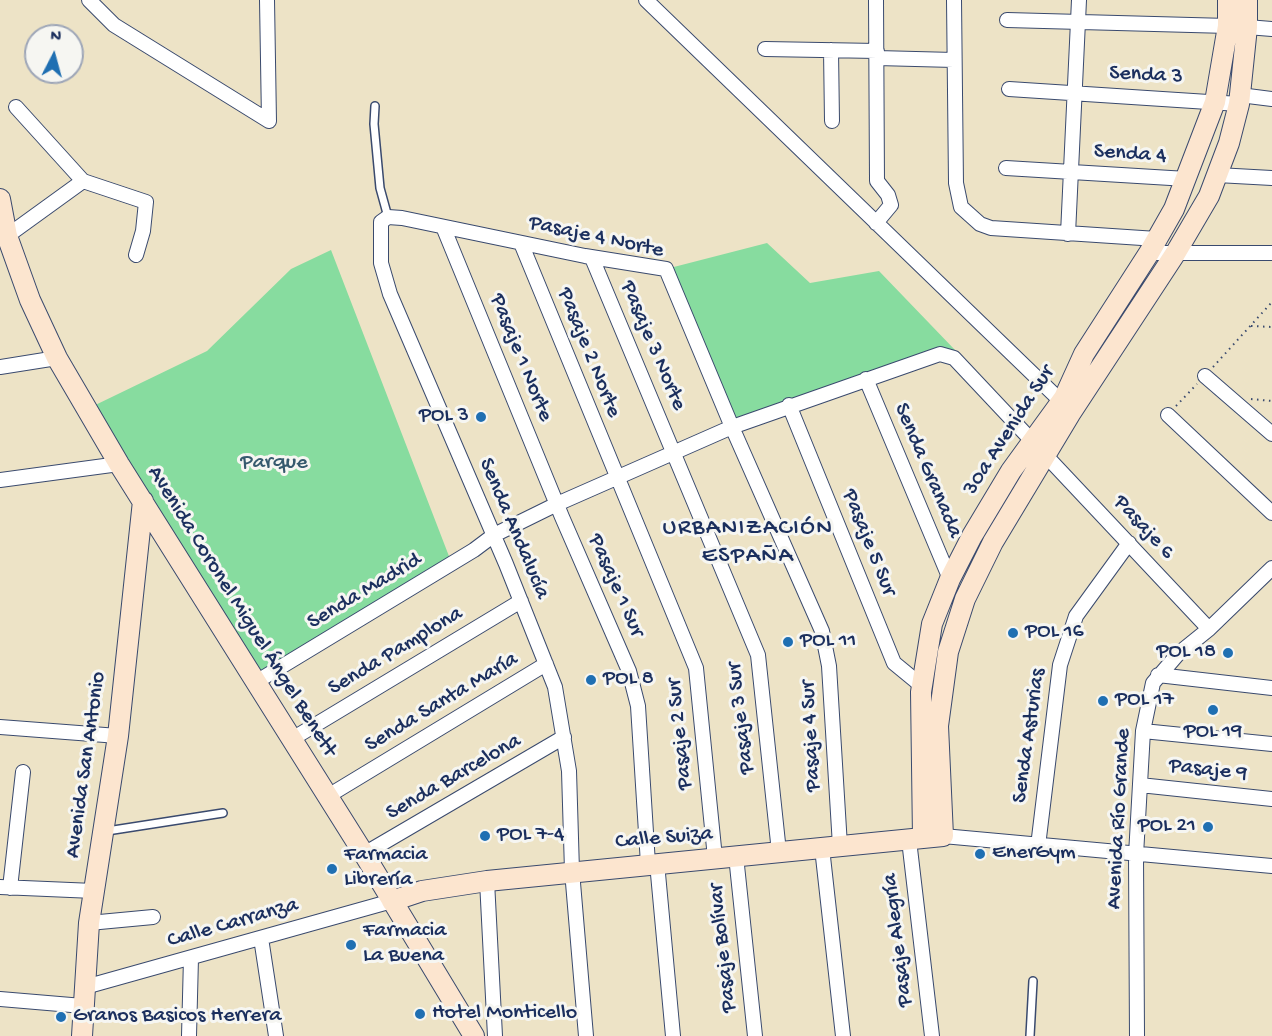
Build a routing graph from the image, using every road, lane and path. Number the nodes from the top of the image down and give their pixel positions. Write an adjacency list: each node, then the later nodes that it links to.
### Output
1 (89, 0): 2 (street)
2 (267, 0)
3 (645, 0): 33 (street)
4 (876, 0): 15 (street)
5 (954, 0): 16 (street)
6 (1079, 0): 10 (street)
7 (1228, 0): 11 (street, 30a Avenida Sur)
8 (1247, 0): 11 (street, 30a Avenida Sur)
9 (1007, 21): 10 (street)
10 (1078, 23): 11 (street); 18 (street)
11 (1238, 27): 12 (street); 20 (street, 30a Avenida Sur); 21 (street, 30a Avenida Sur)
12 (1272, 29)
13 (765, 49): 14 (street)
14 (831, 50): 15 (street); 24 (street)
15 (877, 55): 16 (street); 33 (street)
16 (954, 60): 35 (street)
17 (1009, 89): 18 (street, Senda 3)
18 (1074, 93): 21 (street, Senda 3); 26 (street)
19 (1272, 99): 20 (street, Senda 3)
20 (1240, 100): 21 (street, Senda 3); 27 (street, 30a Avenida Sur)
21 (1215, 102): 29 (street, 30a Avenida Sur)
22 (375, 106): 32 (lane)
23 (16, 107): 30 (street)
24 (832, 121)
25 (1006, 168): 26 (street, Senda 4)
26 (1071, 172): 29 (street, Senda 4); 35 (street)
27 (1217, 175): 28 (street); 40 (street, 30a Avenida Sur)
28 (1272, 178)
29 (1187, 179): 38 (street, 30a Avenida Sur)
30 (82, 182): 36 (street); 41 (street)
31 (0, 199): 36 (street, Avenida Coronel Miguel Ángel Benett)
32 (388, 217): 34 (street, Pasaje 4 Norte); 63 (street, Senda Andalucía)
33 (876, 223): 51 (street)
34 (444, 229): 37 (street, Pasaje 4 Norte); 61 (street, Pasaje 1 Norte)
35 (1068, 234): 38 (street)
36 (7, 236): 46 (street, Avenida Coronel Miguel Ángel Benett)
37 (521, 243): 42 (street, Pasaje 4 Norte); 58 (street, Pasaje 2 Norte)
38 (1153, 246): 40 (street); 51 (street, 30a Avenida Sur)
39 (1272, 253): 40 (street)
40 (1175, 254): 51 (street, 30a Avenida Sur)
41 (136, 255)
42 (592, 258): 53 (street, Pasaje 4 Norte); 56 (street, Pasaje 3 Norte)
43 (1272, 302): 44 (path)
44 (1251, 326): 45 (path); 48 (path)
45 (1272, 327)
46 (57, 358): 47 (street); 57 (street, Avenida Coronel Miguel Ángel Benett)
47 (0, 367)
48 (1205, 376): 52 (path); 54 (street)
49 (866, 379): 50 (street, Senda Madrid); 55 (street, Pasaje 6); 66 (street, Senda Granada)
50 (789, 405): 53 (street, Senda Madrid); 74 (street, Pasaje 5 Sur)
51 (1067, 406): 55 (street, 30a Avenida Sur)
52 (1168, 415): 62 (street)
53 (732, 427): 56 (street, Senda Madrid); 91 (street, Pasaje 4 Sur)
54 (1272, 434)
55 (1039, 448): 64 (street, Pasaje 6); 66 (street, 30a Avenida Sur); 69 (street, 30a Avenida Sur)
56 (674, 451): 58 (street, Senda Madrid); 92 (street, Pasaje 3 Sur)
57 (120, 464): 59 (street); 60 (street, Avenida Coronel Miguel Ángel Benett)
58 (616, 478): 61 (street, Senda Madrid); 96 (street, Pasaje 2 Sur)
59 (0, 480)
60 (143, 501): 73 (street, Avenida Coronel Miguel Ángel Benett); 78 (street, Avenida San Antonio)
61 (557, 504): 63 (street, Senda Madrid); 97 (street, Pasaje 1 Sur)
62 (1272, 513)
63 (494, 535): 67 (street, Senda Andalucía); 73 (street, Senda Madrid)
64 (1129, 543): 70 (street, Pasaje 6); 90 (street, Senda Asturias)
65 (1272, 568): 70 (street, Avenida Río Grande)
66 (950, 579): 68 (street, 30a Avenida Sur)
67 (521, 601): 71 (street, Senda Andalucía); 80 (street, Senda Pamplona)
68 (937, 612): 69 (street); 74 (street, 30a Avenida Sur)
69 (958, 621): 88 (street, 30a Avenida Sur)
70 (1209, 629): 72 (street, Avenida Río Grande)
71 (546, 664): 79 (street, Senda Andalucía); 84 (street, Senda Santa María)
72 (1158, 675): 75 (street); 77 (street, Avenida Río Grande)
73 (256, 682): 80 (street, Avenida Coronel Miguel Ángel Benett)
74 (922, 686): 89 (street, 30a Avenida Sur)
75 (1272, 688)
76 (0, 727): 78 (street)
77 (1143, 730): 81 (street); 83 (street, Avenida Río Grande)
78 (118, 736): 87 (street, Avenida San Antonio)
79 (564, 737): 93 (street, Senda Barcelona); 99 (street, Senda Andalucía)
80 (292, 739): 84 (street, Avenida Coronel Miguel Ángel Benett)
81 (1272, 744)
82 (24, 772): 101 (street)
83 (1140, 785): 85 (street, Pasaje 9); 94 (street, Avenida Río Grande)
84 (328, 796): 93 (street, Avenida Coronel Miguel Ángel Benett)
85 (1272, 799)
86 (223, 813): 87 (lane)
87 (103, 832): 102 (street, Avenida San Antonio)
88 (943, 836): 89 (street, Calle Suiza); 90 (street)
89 (916, 839): 91 (street, Calle Suiza); 120 (street, Pasaje Alegría)
90 (1038, 846): 94 (street)
91 (831, 847): 92 (street, Calle Suiza); 119 (street, Pasaje 4 Sur)
92 (779, 852): 95 (street, Calle Suiza)
93 (364, 854): 103 (street, Avenida Coronel Miguel Ángel Benett)
94 (1136, 855): 98 (street); 122 (street, Avenida Río Grande)
95 (736, 856): 96 (street, Calle Suiza); 118 (street, Pasaje Bolívar)
96 (715, 858): 97 (street, Calle Suiza)
97 (652, 864): 99 (street, Calle Suiza); 117 (street, Pasaje 1 Sur)
98 (1272, 866)
99 (572, 871): 100 (street, Calle Suiza); 116 (street, Senda Andalucía)
100 (488, 881): 103 (street, Calle Suiza); 115 (street)
101 (5, 887): 102 (street)
102 (94, 891): 105 (street, Avenida San Antonio)
103 (392, 901): 106 (street, Calle Carranza); 111 (street, Avenida Coronel Miguel Ángel Benett)
104 (153, 917): 105 (street)
105 (89, 923): 109 (street, Avenida San Antonio)
106 (261, 938): 107 (street, Calle Carranza); 114 (street)
107 (191, 958): 109 (street, Calle Carranza); 113 (street)
108 (1033, 981): 121 (lane)
109 (84, 996): 110 (street); 112 (street, Avenida San Antonio)
110 (0, 999)
111 (470, 1034)
112 (82, 1036)
113 (189, 1036)
114 (276, 1036)
115 (495, 1036)
116 (586, 1036)
117 (673, 1036)
118 (755, 1036)
119 (843, 1036)
120 (932, 1036)
121 (1030, 1036)
122 (1137, 1036)

